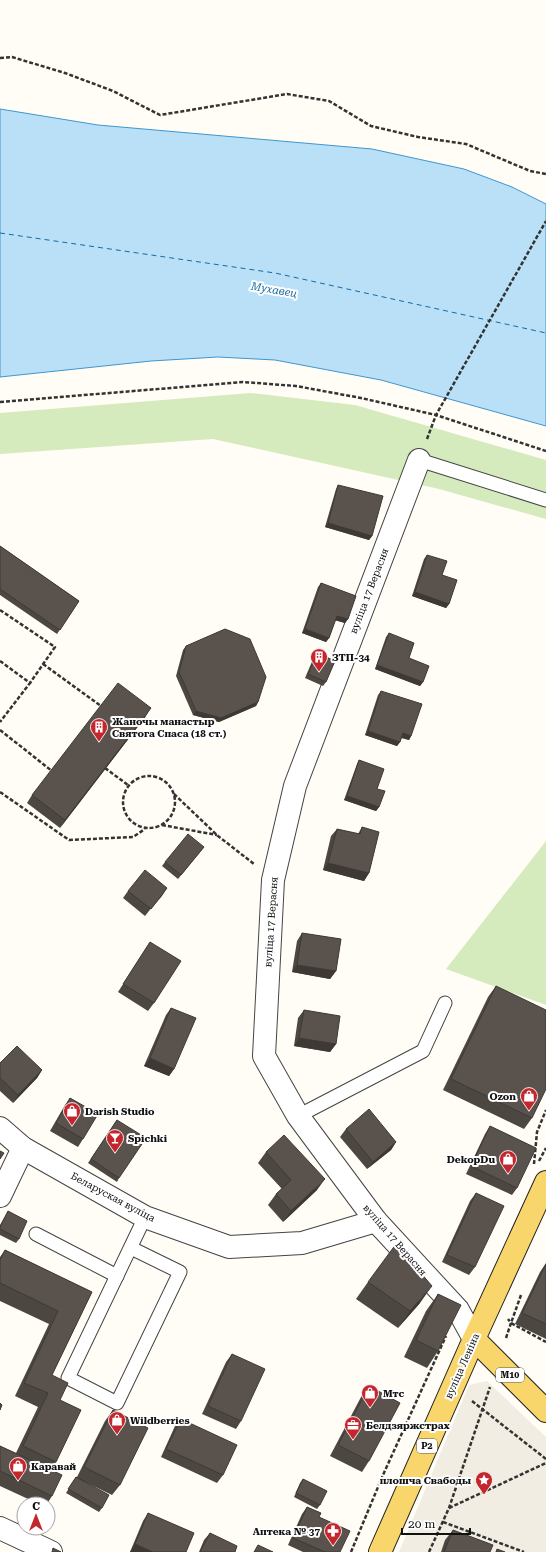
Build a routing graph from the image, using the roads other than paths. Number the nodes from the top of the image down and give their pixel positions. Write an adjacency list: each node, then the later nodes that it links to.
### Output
1 (419, 460): 2 (lane); 4 (street, вуліца 17 Верасня)
2 (546, 500)
3 (445, 1003): 4 (lane)
4 (298, 1116): 10 (street, вуліца 17 Верасня)
5 (0, 1128): 6 (street, Беларуская вуліца)
6 (23, 1148): 8 (street); 9 (street, Беларуская вуліца)
7 (540, 1174): 14 (main road, вуліца Леніна / Р2)
8 (0, 1196)
9 (145, 1216): 10 (street, Беларуская вуліца); 12 (lane)
10 (376, 1221): 14 (street, вуліца 17 Верасня)
11 (36, 1234): 13 (lane)
12 (130, 1248): 13 (lane); 13 (lane)
13 (117, 1276)
14 (474, 1339): 15 (main road, М10); 19 (main road, вуліца Леніна / Р2)
15 (546, 1411)
16 (0, 1528): 17 (street)
17 (26, 1547): 18 (street)
18 (51, 1552)
19 (380, 1552)

